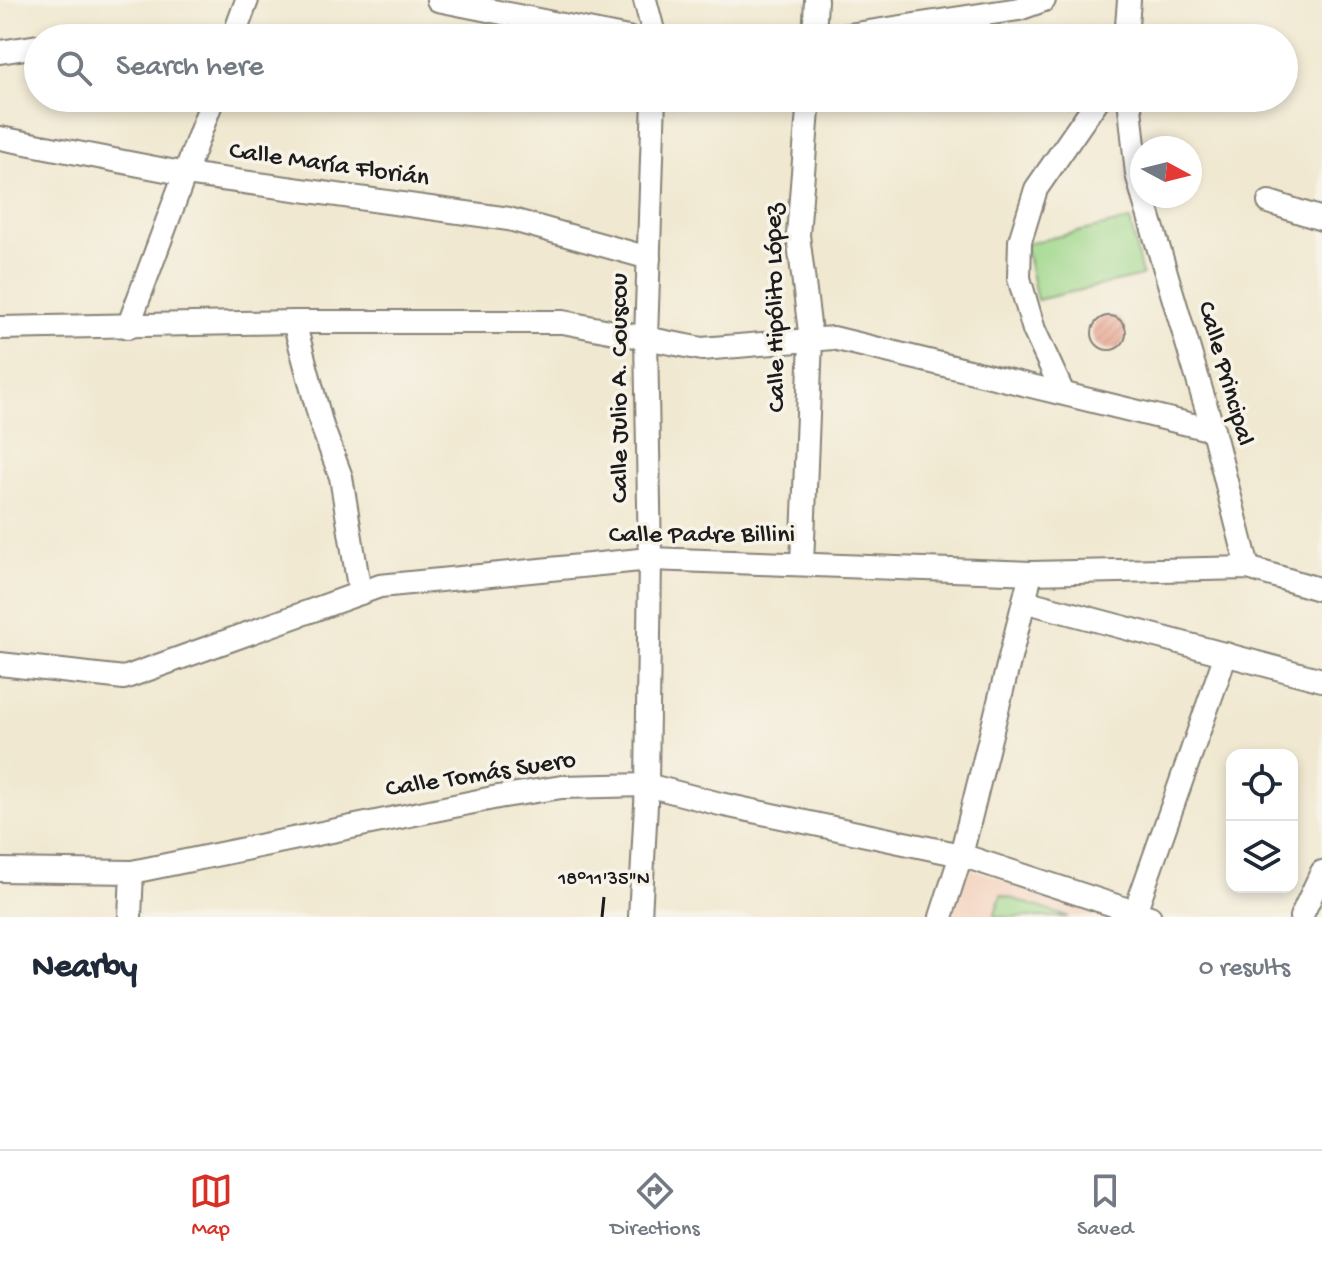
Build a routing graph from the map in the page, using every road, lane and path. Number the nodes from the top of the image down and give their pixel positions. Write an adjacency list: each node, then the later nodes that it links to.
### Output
1 (247, 0): 7 (street)
2 (438, 0): 8 (street)
3 (645, 0): 9 (street)
4 (816, 0): 10 (street)
5 (1044, 0): 11 (street)
6 (1129, 0): 12 (street)
7 (238, 24)
8 (558, 24)
9 (651, 24)
10 (815, 24)
11 (921, 24)
12 (1127, 24)
13 (24, 48): 14 (street)
14 (0, 52)
15 (208, 112): 22 (street)
16 (654, 112): 26 (street, Calle Julio A. Couscou)
17 (808, 112): 31 (street, Calle Hipólito López)
18 (1089, 112): 32 (street)
19 (1130, 112): 20 (street, Calle Principal)
20 (1133, 136)
21 (0, 138): 22 (street, Calle María Florián)
22 (186, 174): 26 (street, Calle María Florián); 28 (street)
23 (1269, 202): 25 (street)
24 (1147, 208): 33 (street, Calle Principal)
25 (1322, 219)
26 (649, 258): 30 (street, Calle Julio A. Couscou)
27 (294, 322): 28 (street); 30 (street); 39 (street)
28 (128, 327): 29 (street)
29 (0, 328)
30 (646, 338): 31 (street); 34 (street, Calle Julio A. Couscou)
31 (811, 340): 32 (street); 35 (street, Calle Hipólito López)
32 (1063, 393): 33 (street)
33 (1213, 430): 36 (street, Calle Principal)
34 (650, 559): 35 (street, Calle Padre Billini); 39 (street, Calle Padre Billini); 44 (street, Calle Julio A. Couscou)
35 (802, 564): 37 (street, Calle Padre Billini)
36 (1248, 568): 37 (street, Calle Padre Billini); 38 (street, Calle Padre Billini)
37 (1031, 573): 40 (street)
38 (1322, 590)
39 (360, 593): 42 (street, Calle Padre Billini)
40 (1024, 601): 41 (street); 45 (street)
41 (1226, 654): 43 (street); 49 (street)
42 (0, 664)
43 (1322, 680)
44 (647, 785): 45 (street, Calle Tomás Suero); 47 (street, Calle Tomás Suero); 51 (street, Calle Julio A. Couscou)
45 (961, 855): 49 (street, Calle Tomás Suero); 52 (street)
46 (0, 870): 47 (street, Calle Tomás Suero)
47 (132, 872): 50 (street)
48 (1322, 872): 53 (street)
49 (1142, 914)
50 (130, 917)
51 (640, 917)
52 (941, 917)
53 (1301, 917)

